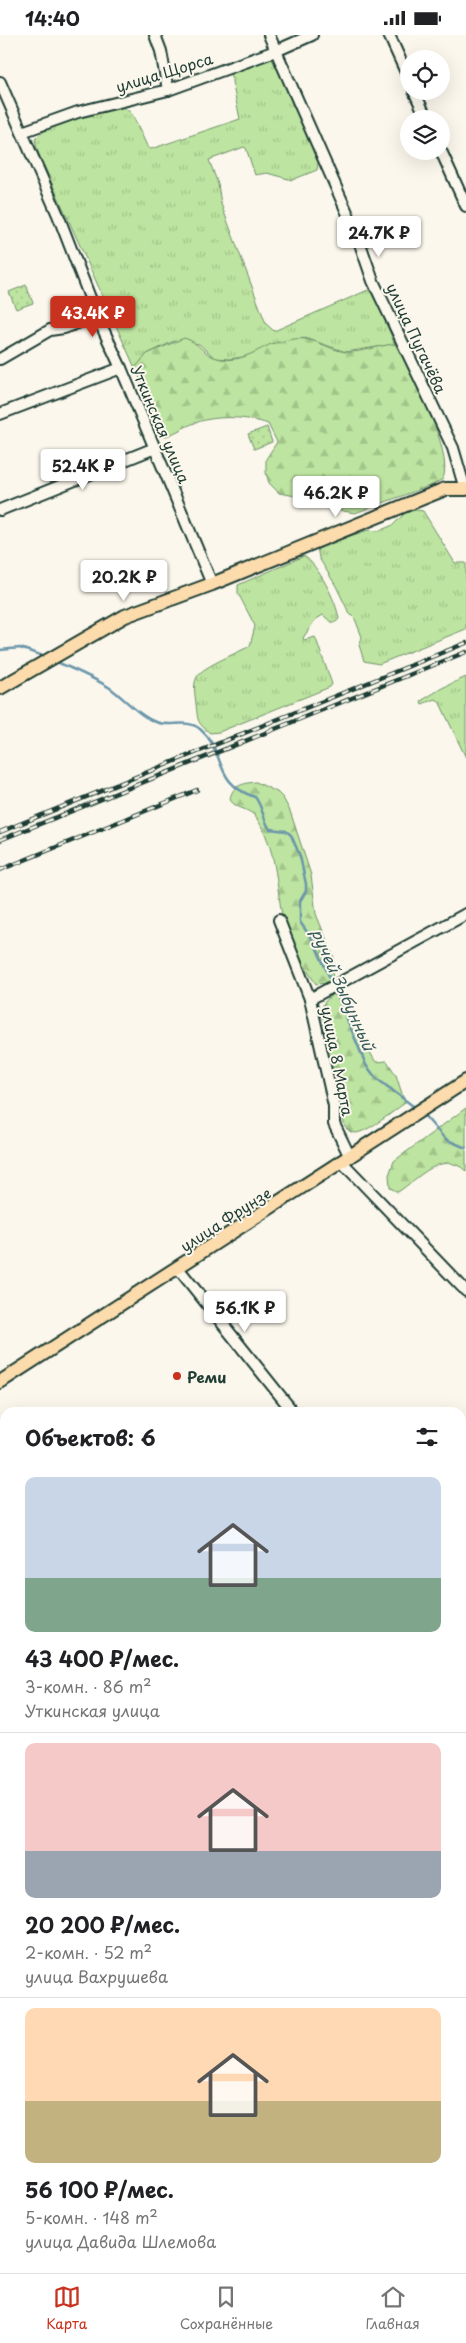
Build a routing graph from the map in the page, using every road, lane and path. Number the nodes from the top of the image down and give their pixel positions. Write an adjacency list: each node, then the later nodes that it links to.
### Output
1 (155, 35): 8 (street)
2 (269, 35): 5 (street, улица Пугачёва)
3 (312, 35): 5 (street, улица Щорса)
4 (389, 35): 6 (street)
5 (278, 50): 8 (street, улица Щорса); 17 (street, улица Пугачёва)
6 (400, 59)
7 (0, 82): 9 (street, Уткинская улица)
8 (168, 90): 9 (street, улица Щорса)
9 (22, 132): 12 (street, Уткинская улица)
10 (445, 160): 11 (street)
11 (466, 206)
12 (97, 316): 13 (street); 14 (street, Уткинская улица)
13 (0, 359)
14 (121, 368): 15 (street); 16 (street, Уткинская улица)
15 (0, 414)
16 (155, 448): 18 (street); 19 (street, Уткинская улица)
17 (466, 489): 19 (main road)
18 (0, 510)
19 (212, 584): 20 (main road)
20 (0, 688)
21 (466, 914): 23 (street, улица 8 Марта)
22 (279, 920): 23 (street, улица 8 Марта)
23 (310, 999): 25 (street, улица 8 Марта)
24 (466, 1081): 25 (main road, улица Фрунзе)
25 (346, 1159): 26 (main road, улица Фрунзе); 27 (street, улица 8 Марта)
26 (178, 1268): 28 (main road, улица Фрунзе); 29 (street)
27 (466, 1291)
28 (0, 1382)
29 (289, 1407)

